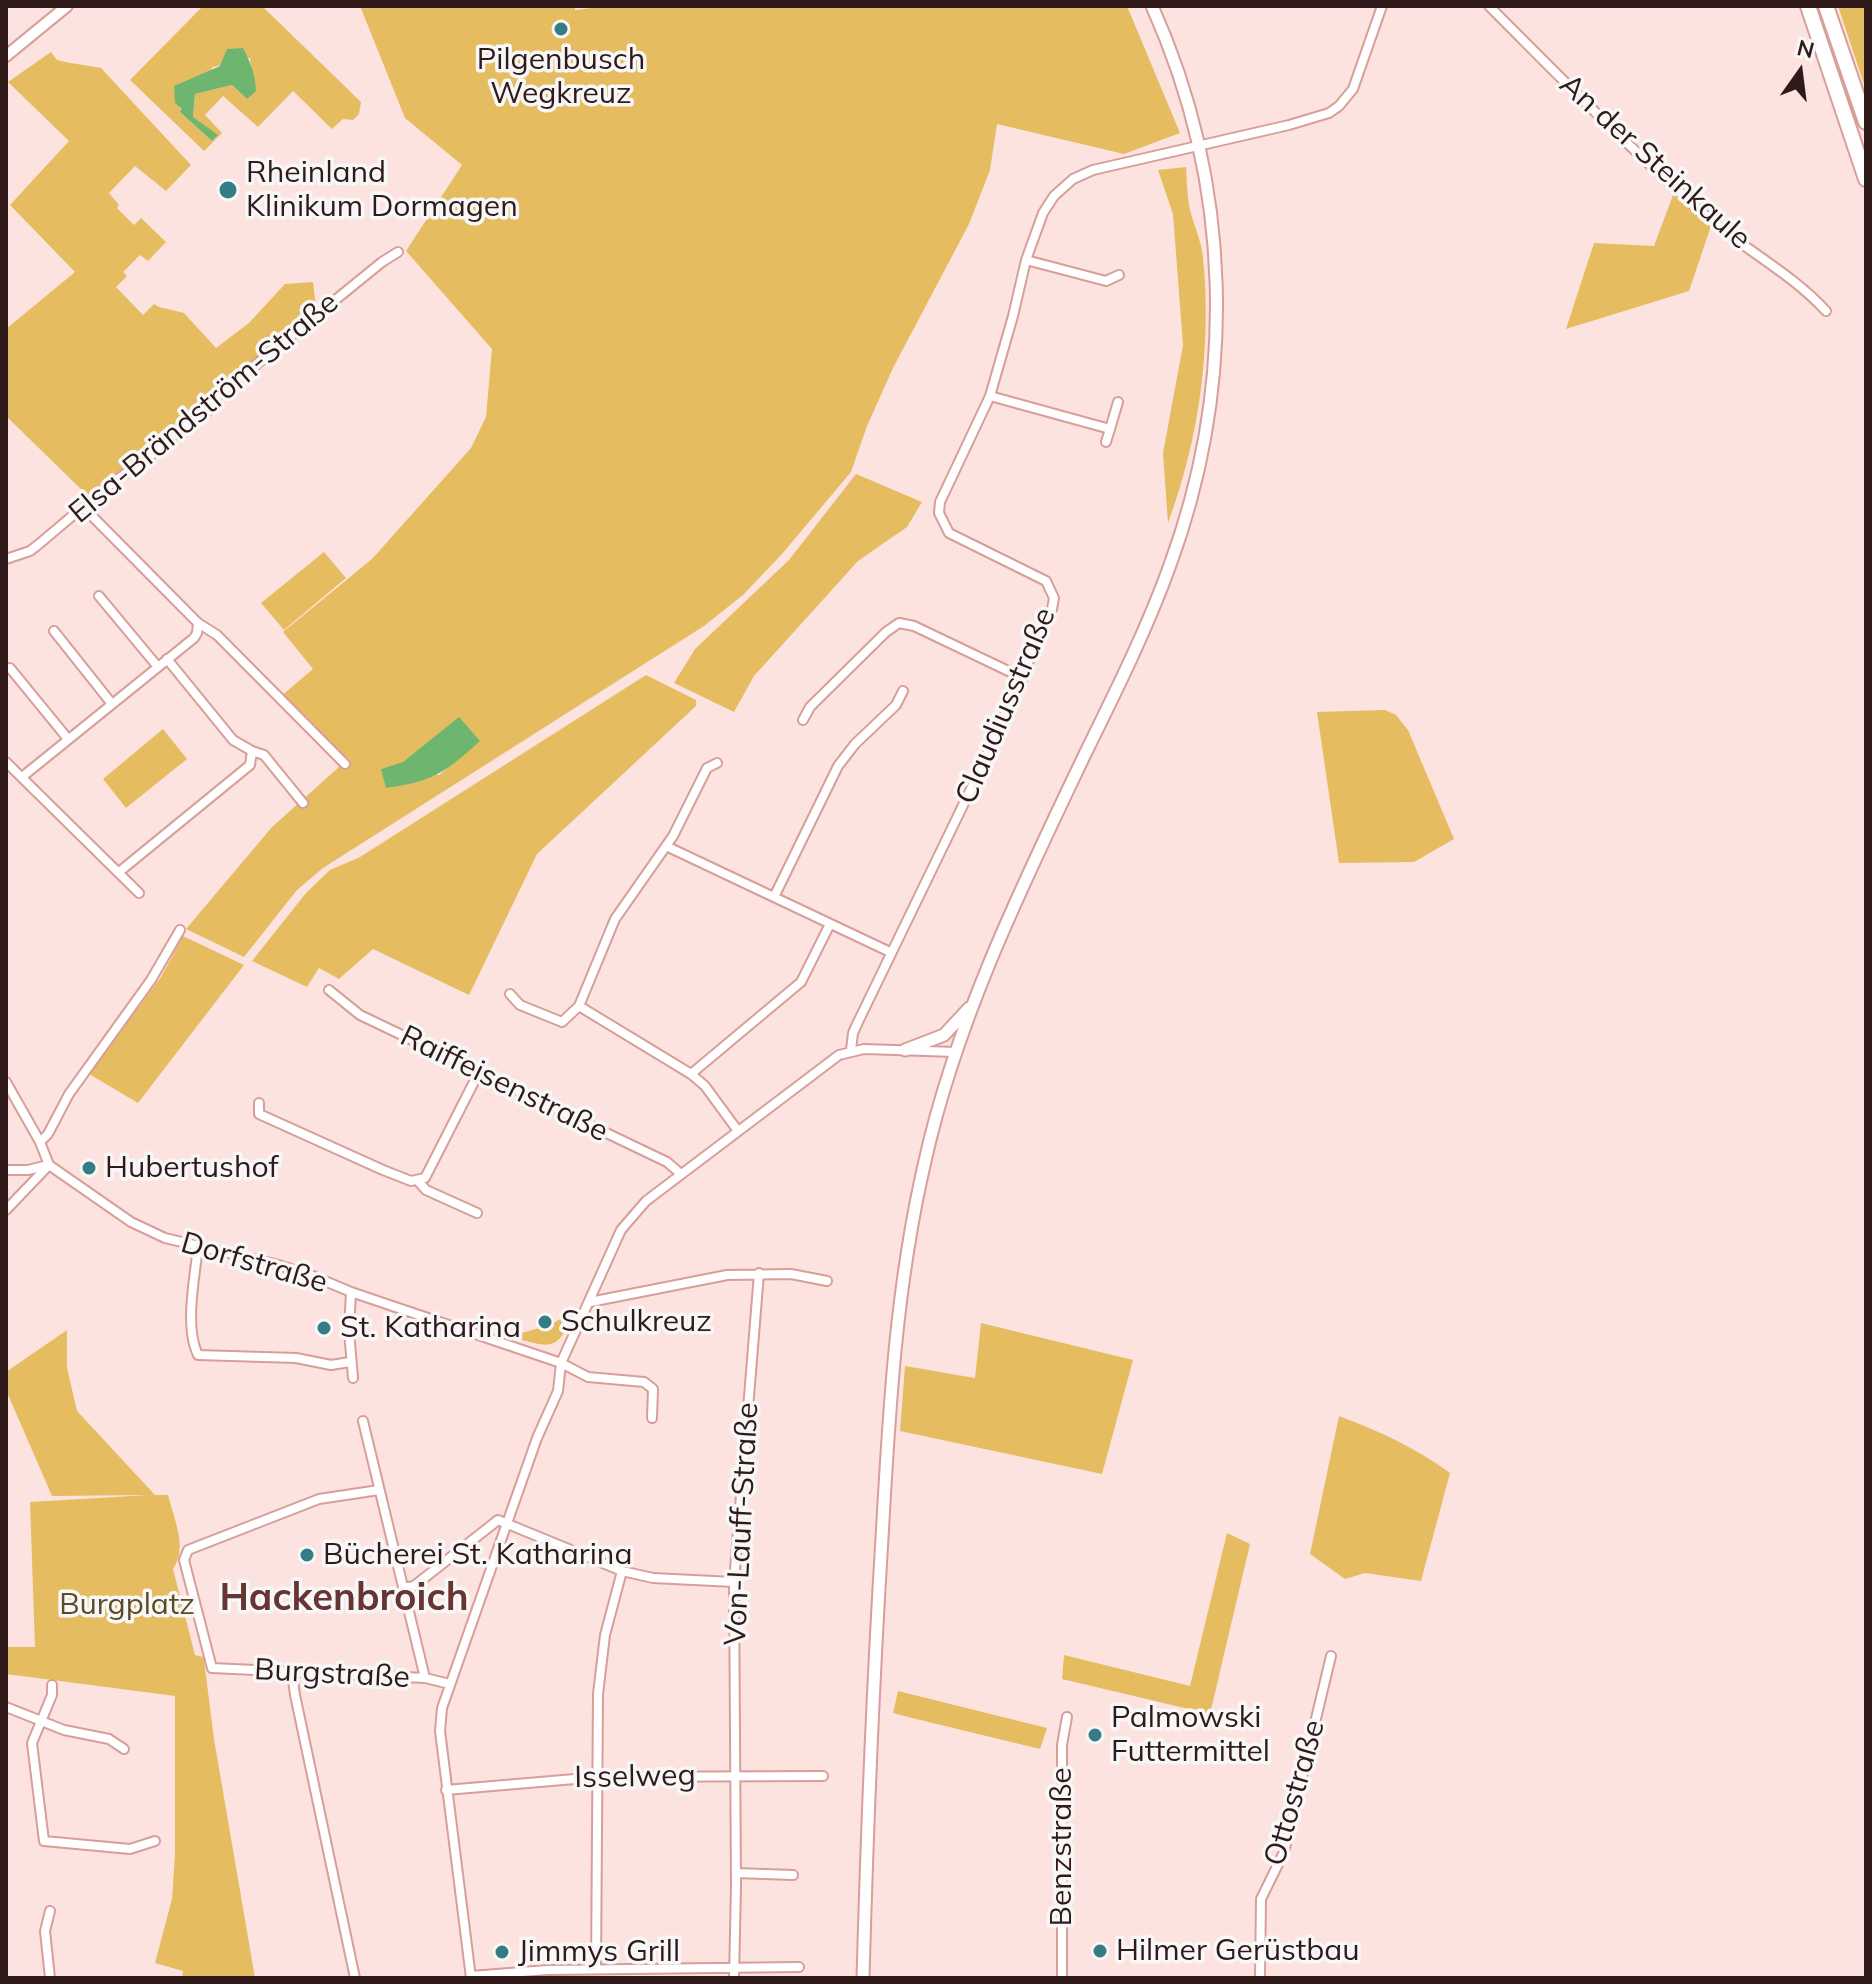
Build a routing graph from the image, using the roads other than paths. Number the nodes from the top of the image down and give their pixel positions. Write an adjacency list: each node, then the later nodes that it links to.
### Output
1 (67, 6): 7 (street)
2 (1152, 6): 9 (main road)
3 (1382, 6): 9 (street, Claudiusstraße)
4 (1489, 6): 14 (street, An der Steinkaule)
5 (1808, 6): 10 (highway)
6 (1826, 6): 8 (highway)
7 (6, 56)
8 (1866, 122)
9 (1200, 147): 12 (street, Claudiusstraße); 47 (main road)
10 (1866, 179)
11 (398, 252): 19 (street, Elsa-Brändström-Straße)
12 (1026, 260): 13 (street); 15 (street, Claudiusstraße)
13 (1119, 275)
14 (1826, 311)
15 (990, 396): 17 (street); 27 (street, Claudiusstraße)
16 (1118, 402): 17 (street)
17 (1110, 429): 18 (street)
18 (1106, 442)
19 (84, 508): 20 (street, Elsa-Brändström-Straße); 22 (street)
20 (6, 559)
21 (99, 596): 25 (street)
22 (198, 623): 24 (street); 35 (street)
23 (54, 631): 29 (street)
24 (167, 659): 25 (street); 32 (street)
25 (158, 667): 29 (street)
26 (10, 668): 31 (street)
27 (1023, 678): 30 (street); 44 (street, Claudiusstraße)
28 (903, 691): 41 (street)
29 (112, 704): 31 (street)
30 (803, 720)
31 (68, 739): 36 (street)
32 (252, 751): 37 (street); 39 (street)
33 (6, 762): 36 (street)
34 (717, 763): 38 (street)
35 (345, 764)
36 (22, 777): 39 (street)
37 (303, 803)
38 (666, 846): 41 (street); 48 (street)
39 (119, 872): 40 (street)
40 (139, 893)
41 (774, 897): 42 (street)
42 (830, 924): 44 (street); 53 (street)
43 (180, 930): 57 (street)
44 (890, 952): 49 (street, Claudiusstraße)
45 (329, 990): 52 (street, Raiffeisenstraße)
46 (510, 994): 48 (street)
47 (974, 1001): 50 (main road); 51 (main road)
48 (579, 1006): 53 (street)
49 (851, 1050): 50 (street); 56 (street)
50 (905, 1050): 51 (street)
51 (956, 1052): 103 (main road)
52 (479, 1072): 60 (street, Raiffeisenstraße); 61 (street)
53 (691, 1074): 56 (street)
54 (6, 1082): 57 (street)
55 (259, 1103): 61 (street)
56 (738, 1131): 60 (street)
57 (40, 1142): 58 (street)
58 (49, 1165): 59 (street); 62 (street); 64 (street, Dorfstraße)
59 (6, 1170)
60 (681, 1174): 68 (street)
61 (418, 1181): 63 (street)
62 (6, 1210)
63 (477, 1213)
64 (198, 1246): 67 (street, Dorfstraße); 69 (street)
65 (759, 1273): 66 (street); 68 (street); 77 (street, Von-Lauff-Straße)
66 (827, 1281)
67 (351, 1292): 69 (street); 70 (street, Dorfstraße)
68 (590, 1302): 70 (street)
69 (350, 1362): 71 (street)
70 (561, 1363): 72 (street, Dorfstraße); 75 (street)
71 (353, 1378)
72 (652, 1418)
73 (363, 1421): 74 (street)
74 (379, 1490): 78 (street); 80 (street, Burgstraße)
75 (507, 1524): 76 (street); 78 (street); 82 (street)
76 (622, 1571): 77 (street); 90 (street)
77 (734, 1582): 88 (street, Von-Lauff-Straße)
78 (403, 1588): 81 (street)
79 (1331, 1656): 105 (street, Ottostraße)
80 (292, 1672): 81 (street, Burgstraße); 102 (street)
81 (425, 1678): 82 (street, Burgstraße)
82 (450, 1684): 91 (street)
83 (52, 1685): 86 (street)
84 (6, 1707): 86 (street)
85 (1067, 1717): 104 (street, Benzstraße)
86 (39, 1721): 87 (street); 92 (street)
87 (124, 1749)
88 (736, 1775): 89 (street, Isselweg); 90 (street, Isselweg); 93 (street, Von-Lauff-Straße)
89 (823, 1776)
90 (598, 1777): 91 (street, Isselweg); 97 (street)
91 (446, 1790): 100 (street)
92 (155, 1841)
93 (736, 1873): 94 (street); 98 (street, Von-Lauff-Straße)
94 (793, 1875)
95 (50, 1911): 101 (street)
96 (799, 1967): 98 (street)
97 (596, 1969): 98 (street); 99 (street)
98 (734, 1973)
99 (547, 1974): 100 (street)
100 (471, 1977)
101 (50, 1978)
102 (355, 1978)
103 (863, 1978)
104 (1062, 1978)
105 (1260, 1978)

